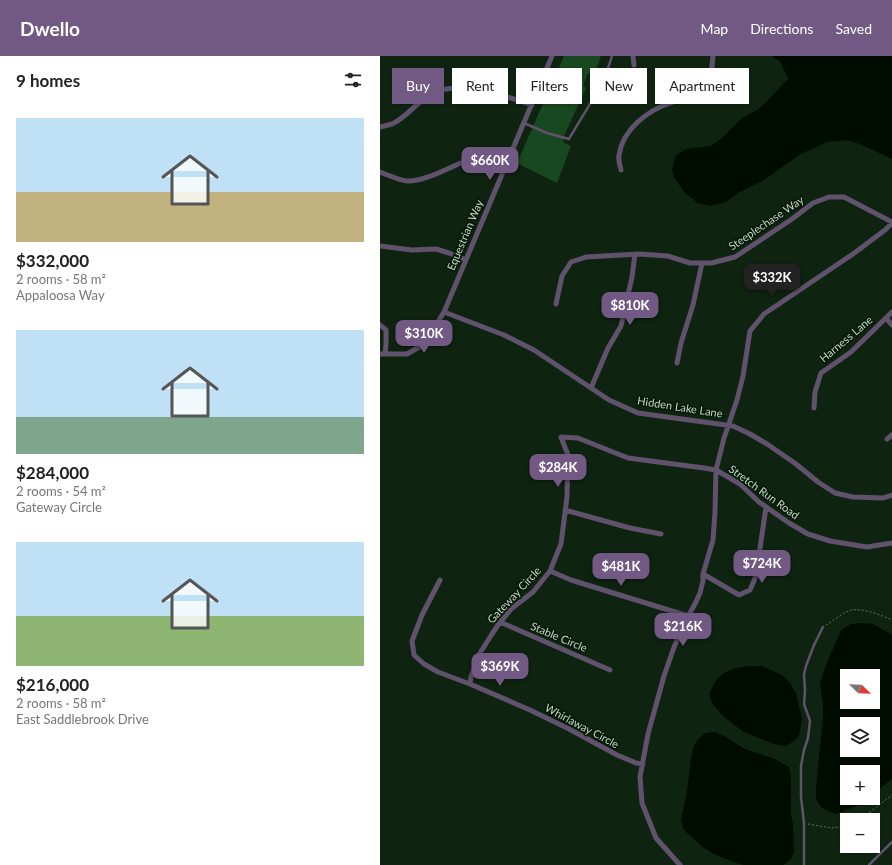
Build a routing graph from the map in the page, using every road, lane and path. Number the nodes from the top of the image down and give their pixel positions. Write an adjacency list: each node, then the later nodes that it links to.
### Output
1 (552, 56): 6 (street, Equestrian Way)
2 (612, 56): 7 (lane)
3 (633, 56): 5 (street)
4 (713, 56): 10 (street)
5 (634, 65)
6 (532, 105): 7 (street, Equestrian Way); 8 (street)
7 (524, 123): 15 (street, Equestrian Way)
8 (380, 127)
9 (461, 163): 11 (street)
10 (621, 170)
11 (380, 172)
12 (892, 223): 16 (street, Steeplechase Way); 27 (street)
13 (380, 246): 15 (street)
14 (635, 254): 16 (street, Steeplechase Way); 17 (street, Steeplechase Way); 25 (street)
15 (466, 260): 18 (street, Equestrian Way)
16 (702, 263): 24 (street)
17 (556, 304)
18 (444, 312): 23 (street, Equestrian Way); 25 (street, Hidden Lake Lane)
19 (892, 312): 20 (street, Harness Lane)
20 (886, 318): 22 (street); 26 (street, Harness Lane)
21 (380, 325): 23 (street)
22 (892, 325)
23 (382, 354)
24 (677, 363)
25 (591, 388): 27 (street, Hidden Lake Lane)
26 (814, 408)
27 (728, 425): 30 (street); 31 (street, Hidden Lake Lane)
28 (892, 435): 29 (street)
29 (887, 439)
30 (716, 470): 32 (street, Stretch Run Road); 33 (street, Gateway Circle); 37 (street)
31 (892, 495)
32 (766, 507): 35 (street, Stretch Run Road); 37 (street)
33 (565, 510): 34 (street); 36 (street, Gateway Circle)
34 (661, 534)
35 (892, 543)
36 (550, 571): 39 (street); 41 (street, Gateway Circle)
37 (703, 574): 39 (street)
38 (440, 580): 44 (street, Whirlaway Circle)
39 (688, 616): 45 (street)
40 (892, 620): 42 (path)
41 (500, 622): 43 (street, Stable Circle); 44 (street, Gateway Circle)
42 (823, 627): 48 (lane)
43 (610, 670)
44 (470, 684): 45 (street, Whirlaway Circle)
45 (643, 764): 51 (street)
46 (892, 795): 47 (path)
47 (869, 813)
48 (804, 823): 49 (path); 52 (lane)
49 (840, 827)
50 (892, 842): 53 (lane)
51 (680, 865)
52 (804, 865)
53 (868, 865)

